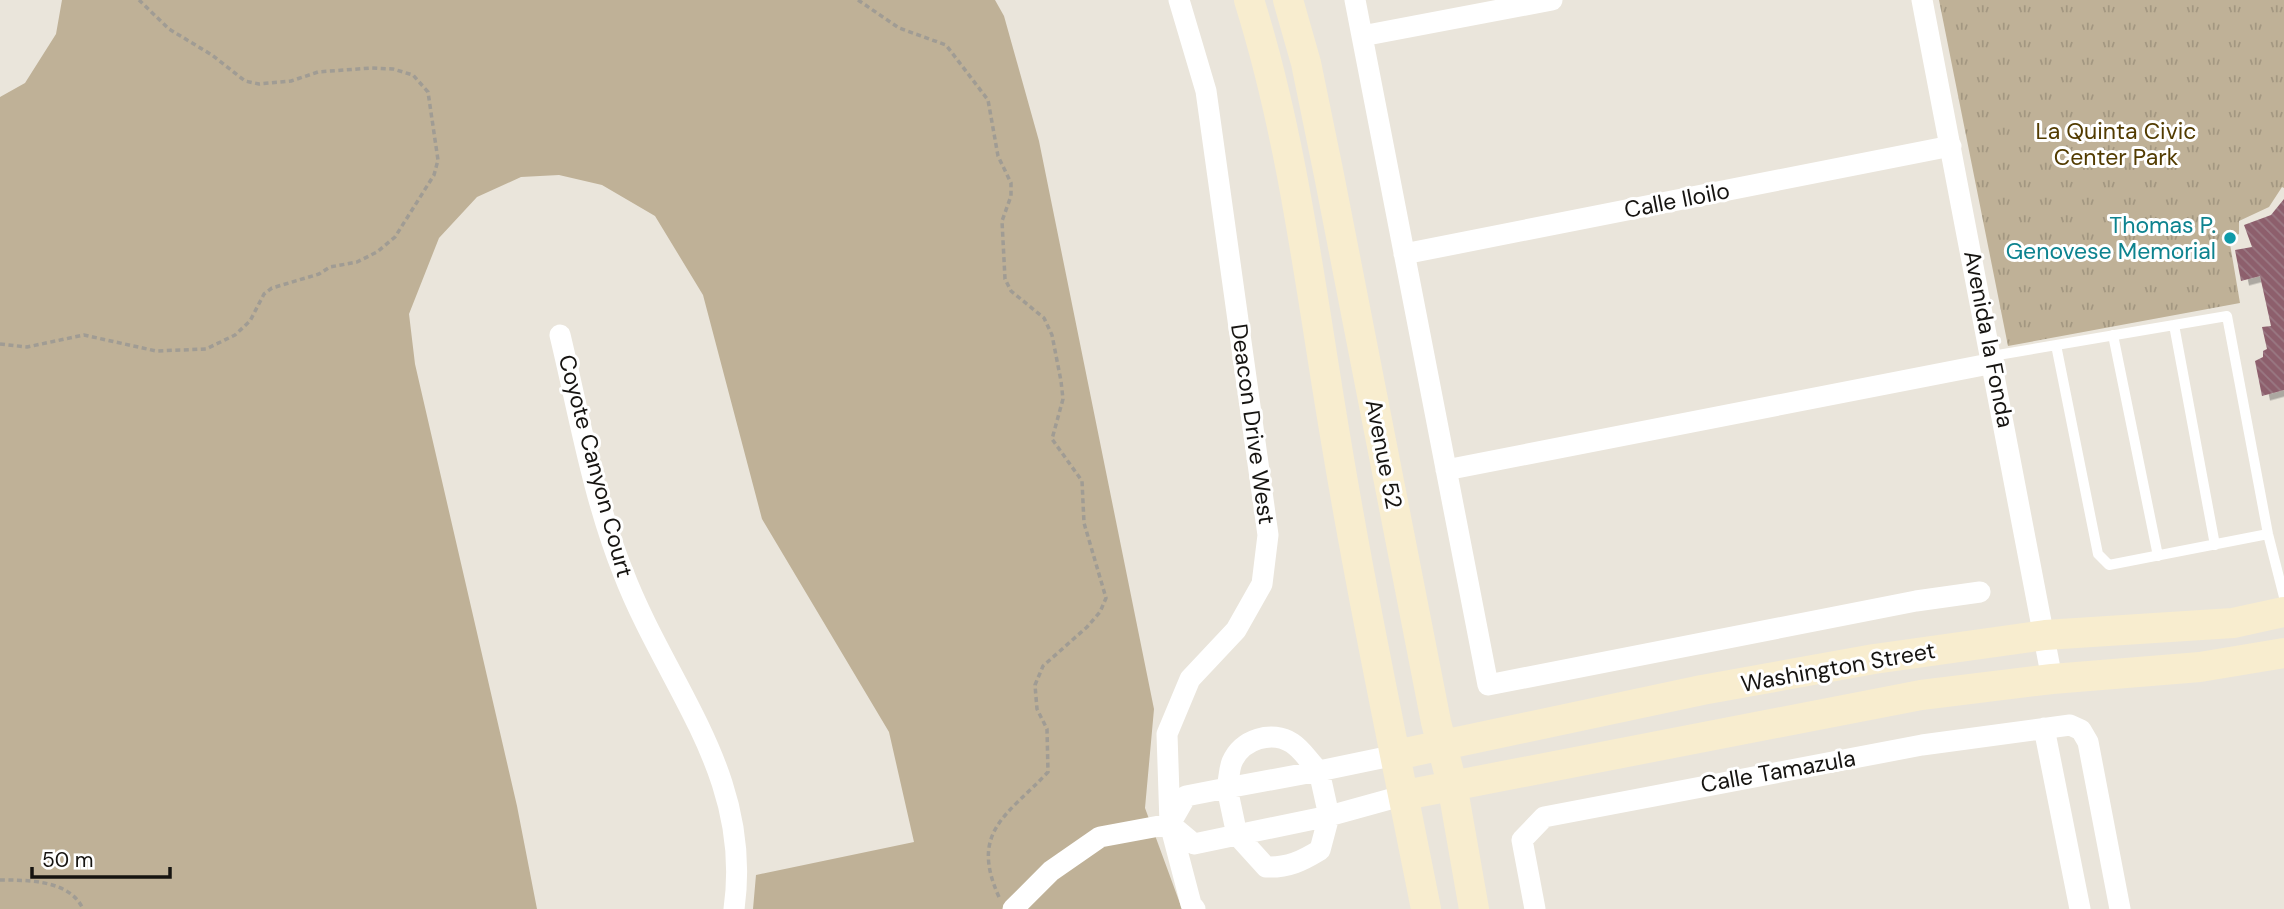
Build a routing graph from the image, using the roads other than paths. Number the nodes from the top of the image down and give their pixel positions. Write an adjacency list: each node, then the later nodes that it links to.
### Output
1 (1179, 0): 33 (street, Deacon Drive West)
2 (1249, 0): 27 (main road, Avenue 52)
3 (1288, 0): 26 (main road, Avenue 52)
4 (1355, 0): 7 (street)
5 (1552, 0): 7 (street)
6 (1922, 0): 8 (street, Avenida la Fonda)
7 (1362, 36): 9 (street)
8 (1951, 146): 9 (street, Calle Iloilo); 14 (street, Avenida la Fonda)
9 (1404, 254): 15 (street)
10 (2174, 325): 12 (lane); 16 (lane); 17 (lane)
11 (560, 335): 36 (street, Coyote Canyon Court)
12 (2113, 335): 13 (lane); 18 (lane)
13 (2056, 345): 14 (lane); 18 (lane)
14 (1993, 360): 15 (street); 22 (street, Avenida la Fonda)
15 (1446, 470): 19 (street)
16 (2269, 534): 17 (lane); 20 (lane)
17 (2215, 544): 18 (lane)
18 (2158, 556)
19 (1980, 592)
20 (2284, 597)
21 (2284, 612): 22 (main road, Washington Street)
22 (2045, 635): 24 (street, Avenida la Fonda); 26 (main road, Washington Street)
23 (2284, 653): 24 (main road, Washington Street)
24 (2052, 679): 29 (main road, Washington Street)
25 (2044, 729): 40 (street, Calle Tamazula); 41 (street); 42 (street)
26 (1443, 748): 27 (main road, Washington Street); 29 (main road, Avenue 52)
27 (1396, 755): 28 (street); 31 (main road, Avenue 52)
28 (1319, 771): 30 (street); 30 (street); 32 (street)
29 (1452, 784): 31 (main road, Washington Street); 39 (main road, Avenue 52)
30 (1227, 788): 33 (street); 34 (street)
31 (1405, 794): 32 (street); 38 (main road, Avenue 52)
32 (1329, 816): 34 (street); 34 (street)
33 (1170, 824): 34 (street); 35 (street); 37 (street, Deacon Drive West)
34 (1237, 835)
35 (1008, 906)
36 (734, 909)
37 (1195, 909)
38 (1426, 909)
39 (1474, 909)
40 (1535, 909)
41 (2080, 909)
42 (2120, 909)

